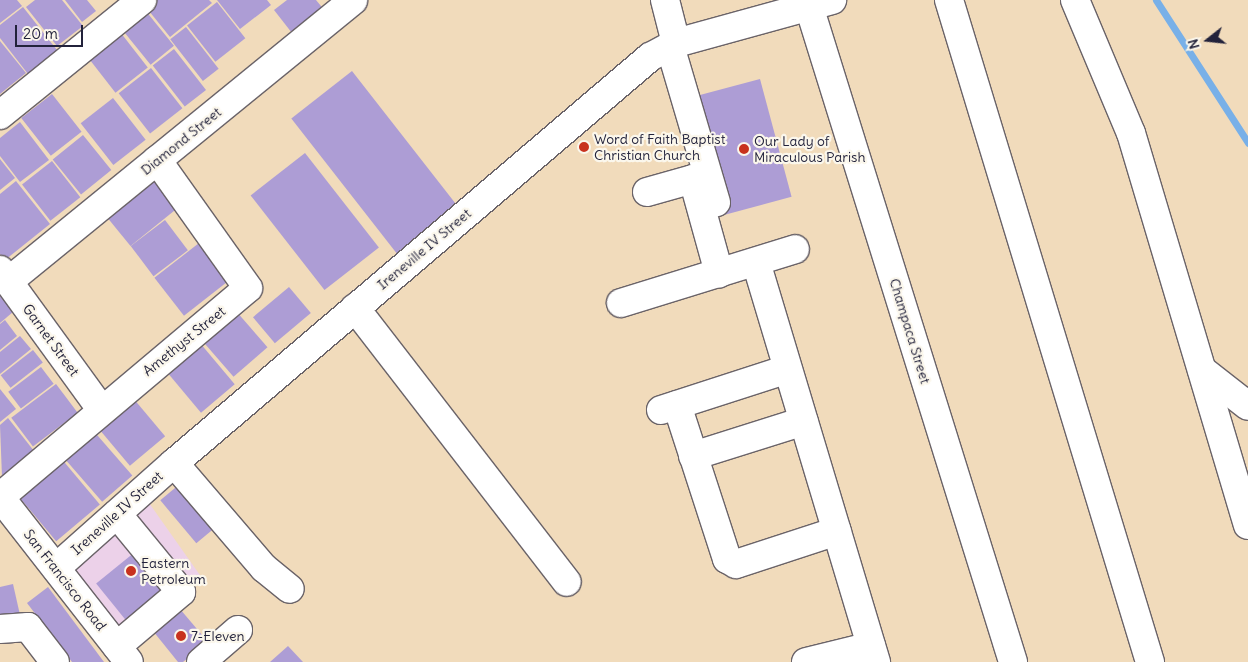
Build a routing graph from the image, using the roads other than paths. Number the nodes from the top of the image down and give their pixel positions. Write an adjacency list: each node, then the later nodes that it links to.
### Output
1 (142, 0): 8 (street)
2 (353, 0): 9 (street, Diamond Street)
3 (665, 0): 7 (street)
4 (949, 0): 40 (street)
5 (1075, 0): 19 (street)
6 (816, 2): 7 (street, Ireneville IV Street); 39 (street, Champaca Street)
7 (673, 45): 11 (street); 17 (street, Ireneville IV Street)
8 (0, 115)
9 (157, 160): 15 (street, Diamond Street); 21 (street, Amethyst Street)
10 (647, 192): 14 (street)
11 (716, 202)
12 (795, 249): 13 (street)
13 (756, 262): 14 (street); 18 (street)
14 (719, 273): 16 (street)
15 (4, 276): 21 (street, Garnet Street)
16 (621, 304)
17 (355, 308): 24 (street, Ireneville IV Street); 30 (street)
18 (788, 369): 22 (street); 23 (street)
19 (1202, 370): 20 (street); 27 (street)
20 (1248, 406)
21 (101, 409): 25 (street, Amethyst Street)
22 (804, 422): 23 (street); 28 (street)
23 (693, 456): 28 (street)
24 (174, 462): 26 (street, Ireneville IV Street); 31 (street)
25 (0, 497): 29 (street, San Francisco Road)
26 (117, 514): 29 (street, Ireneville IV Street); 34 (street)
27 (1248, 525)
28 (836, 531): 35 (street)
29 (56, 568): 34 (street, San Francisco Road)
30 (567, 582)
31 (290, 589)
32 (11, 627): 36 (street)
33 (238, 630): 37 (street)
34 (123, 654)
35 (874, 654): 38 (street)
36 (55, 662)
37 (201, 662)
38 (806, 662)
39 (1013, 662)
40 (1150, 662)

